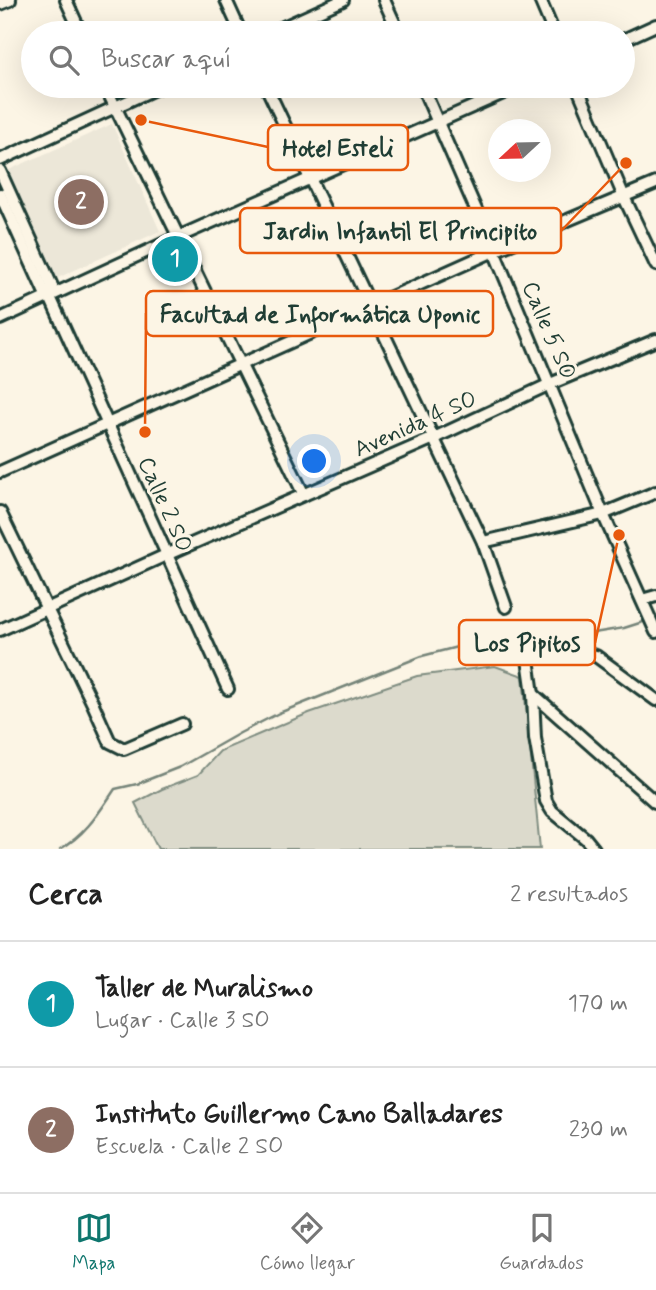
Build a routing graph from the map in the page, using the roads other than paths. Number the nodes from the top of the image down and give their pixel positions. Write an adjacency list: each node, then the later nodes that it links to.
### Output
1 (10, 0): 7 (street)
2 (66, 0): 8 (street)
3 (226, 0): 9 (street)
4 (343, 0): 10 (street)
5 (384, 0): 11 (street)
6 (540, 0): 12 (street)
7 (0, 4)
8 (76, 21)
9 (236, 21)
10 (297, 21)
11 (394, 21)
12 (549, 21)
13 (656, 25): 14 (street)
14 (635, 35)
15 (110, 98): 21 (street)
16 (136, 98): 21 (street)
17 (272, 98): 25 (street)
18 (427, 98): 22 (street, Calle 5 SO)
19 (492, 98): 22 (street)
20 (582, 98): 28 (street)
21 (115, 108): 23 (street); 29 (street)
22 (437, 122): 25 (street); 30 (street, Calle 5 SO)
23 (0, 160)
24 (0, 171): 32 (street, Calle 2 SO)
25 (310, 178): 29 (street); 33 (street)
26 (656, 183): 28 (street)
27 (0, 194): 32 (street, Calle 2 SO)
28 (624, 197): 30 (street); 31 (street)
29 (178, 237): 32 (street); 36 (street)
30 (494, 251): 33 (street); 37 (street, Calle 5 SO)
31 (656, 265)
32 (50, 297): 34 (street); 38 (street, Calle 2 SO)
33 (371, 306): 36 (street); 39 (street)
34 (0, 319)
35 (656, 340): 37 (street, Avenida 4 SO)
36 (240, 365): 38 (street); 42 (street)
37 (550, 384): 39 (street, Avenida 4 SO); 44 (street, Calle 5 SO)
38 (107, 425): 40 (street); 46 (street, Calle 2 SO)
39 (434, 438): 42 (street, Avenida 4 SO); 45 (street)
40 (0, 472)
41 (656, 492): 44 (street)
42 (304, 495): 46 (street, Avenida 4 SO)
43 (0, 512): 50 (street)
44 (603, 514): 45 (street); 48 (street, Calle 5 SO)
45 (482, 542): 49 (street)
46 (166, 555): 50 (street, Avenida 4 SO); 53 (street, Calle 2 SO)
47 (656, 596): 48 (street)
48 (642, 600): 51 (street, Calle 5 SO)
49 (506, 607)
50 (46, 609): 52 (street, Avenida 4 SO); 56 (street)
51 (655, 629)
52 (0, 630)
53 (228, 689)
54 (533, 694): 55 (street); 57 (street); 58 (street)
55 (656, 700)
56 (181, 724)
57 (655, 802)
58 (594, 849)

